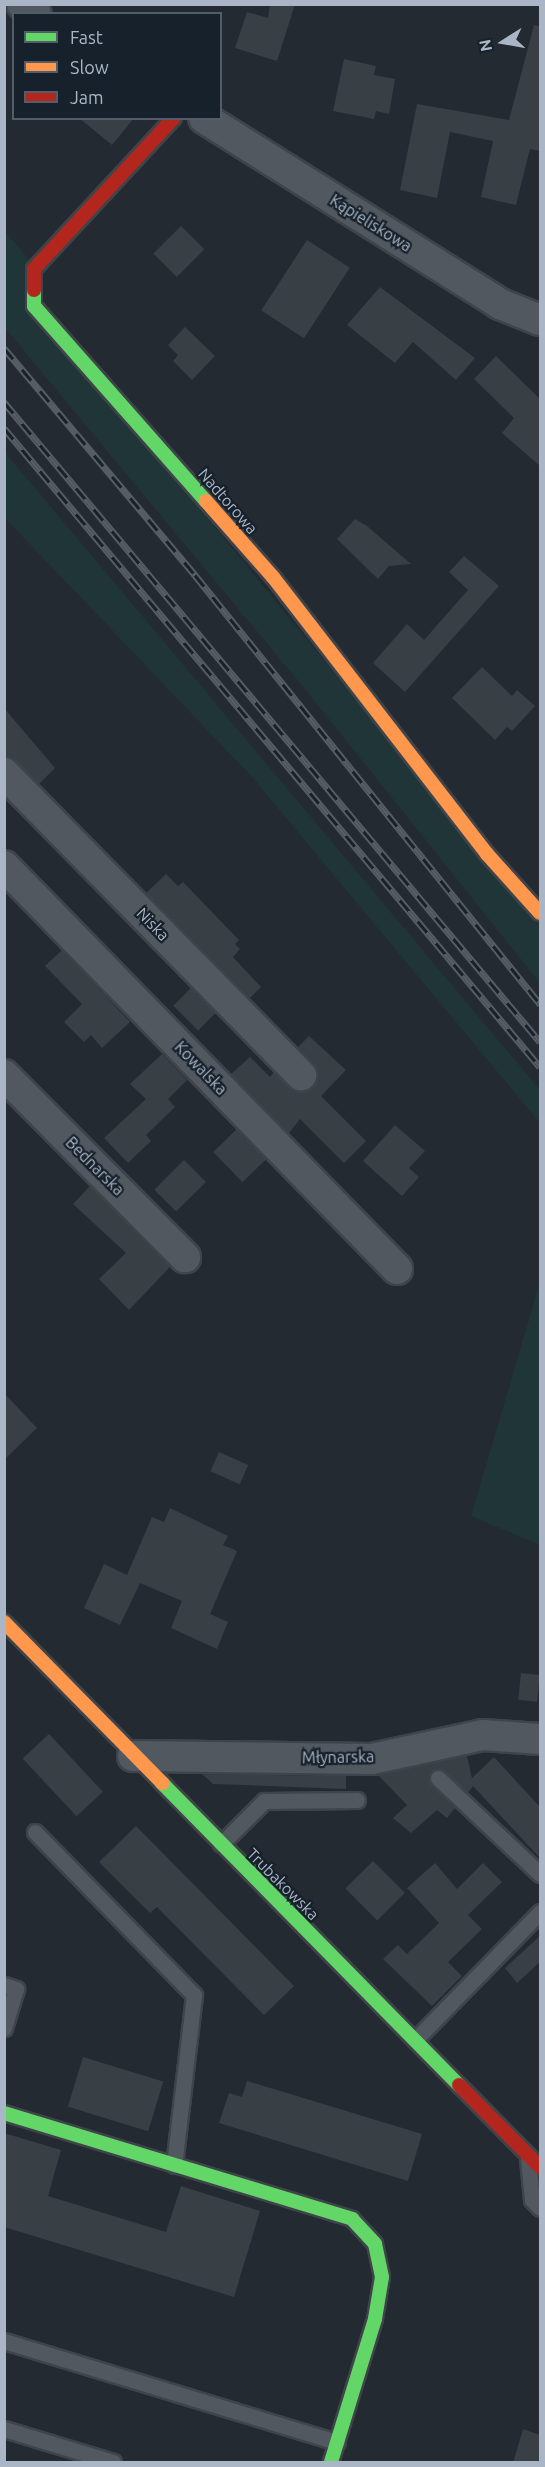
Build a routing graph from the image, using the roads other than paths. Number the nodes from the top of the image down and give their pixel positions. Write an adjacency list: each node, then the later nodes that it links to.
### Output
1 (172, 120): 6 (street, Nadtorowa)
2 (207, 120): 3 (street, Kąpieliskowa)
3 (540, 320)
4 (4, 773): 8 (street, Niska)
5 (4, 866): 10 (street, Kowalska)
6 (540, 913)
7 (4, 1075): 9 (street, Bednarska)
8 (301, 1075)
9 (185, 1257)
10 (398, 1269)
11 (4, 1622): 13 (street, Trubakowska)
12 (540, 1739): 13 (street, Młynarska)
13 (133, 1756): 17 (street, Trubakowska)
14 (438, 1778): 18 (lane)
15 (357, 1800): 17 (lane)
16 (35, 1832): 25 (lane)
17 (221, 1844): 22 (street, Trubakowska)
18 (540, 1874)
19 (540, 1912): 22 (lane)
20 (4, 1985): 21 (lane)
21 (4, 2028)
22 (415, 2040): 24 (street, Trubakowska)
23 (4, 2113): 25 (street)
24 (527, 2153): 26 (street, Trubakowska); 27 (lane)
25 (174, 2165): 30 (street)
26 (540, 2167)
27 (540, 2208)
28 (4, 2341): 30 (lane)
29 (4, 2429): 31 (lane)
30 (338, 2442): 32 (street)
31 (113, 2463)
32 (331, 2463)

